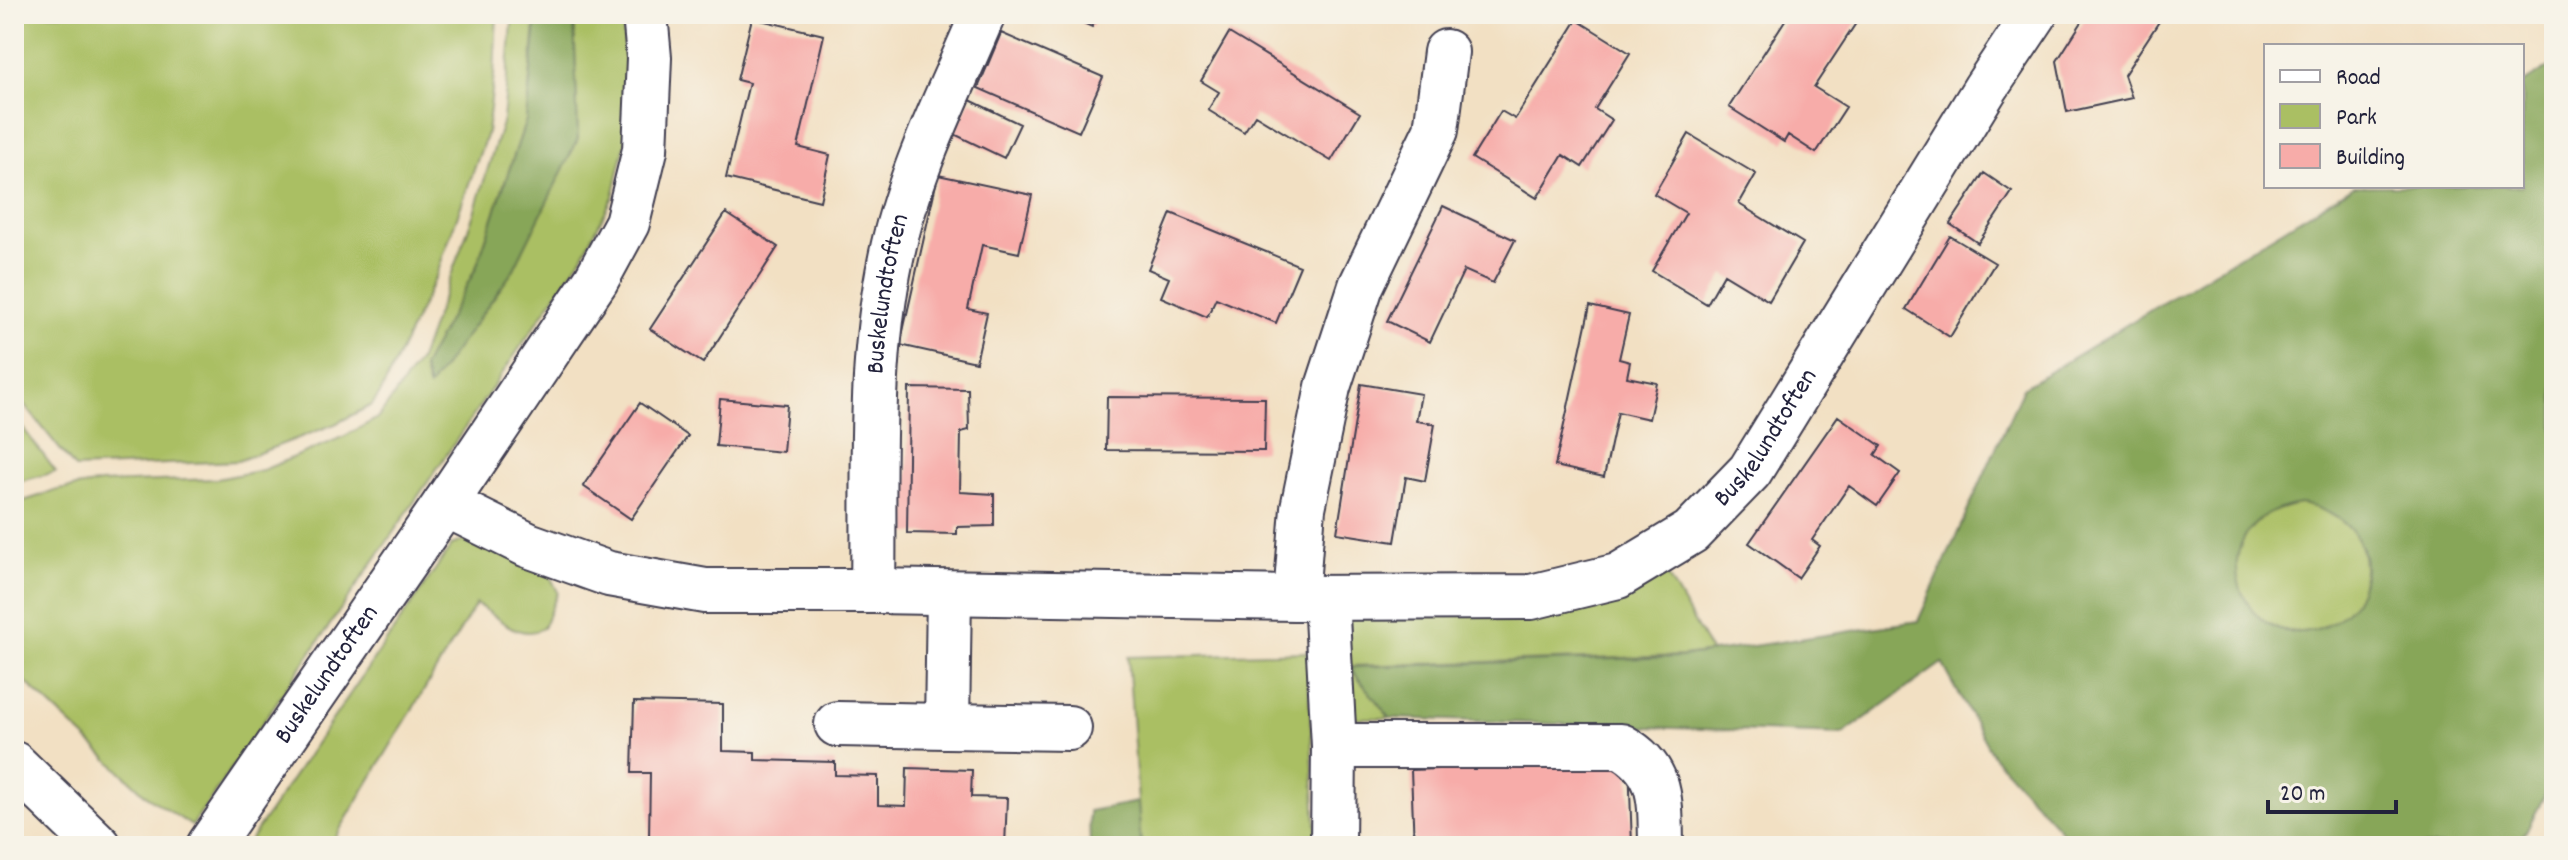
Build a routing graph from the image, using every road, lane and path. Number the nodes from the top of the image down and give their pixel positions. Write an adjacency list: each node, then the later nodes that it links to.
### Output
1 (645, 14): 5 (street, Buskelundtoften)
2 (983, 14): 6 (street, Buskelundtoften)
3 (2035, 14): 8 (street, Buskelundtoften)
4 (1446, 52): 8 (street)
5 (445, 504): 6 (street, Buskelundtoften); 15 (street, Buskelundtoften)
6 (873, 591): 7 (street, Buskelundtoften)
7 (949, 593): 8 (street, Buskelundtoften); 10 (street)
8 (1311, 598): 12 (street)
9 (837, 724): 10 (street)
10 (947, 726): 11 (street)
11 (1069, 728)
12 (1334, 746): 16 (street); 17 (street)
13 (14, 764): 14 (street)
14 (99, 846)
15 (209, 846)
16 (1333, 846)
17 (1661, 846)

